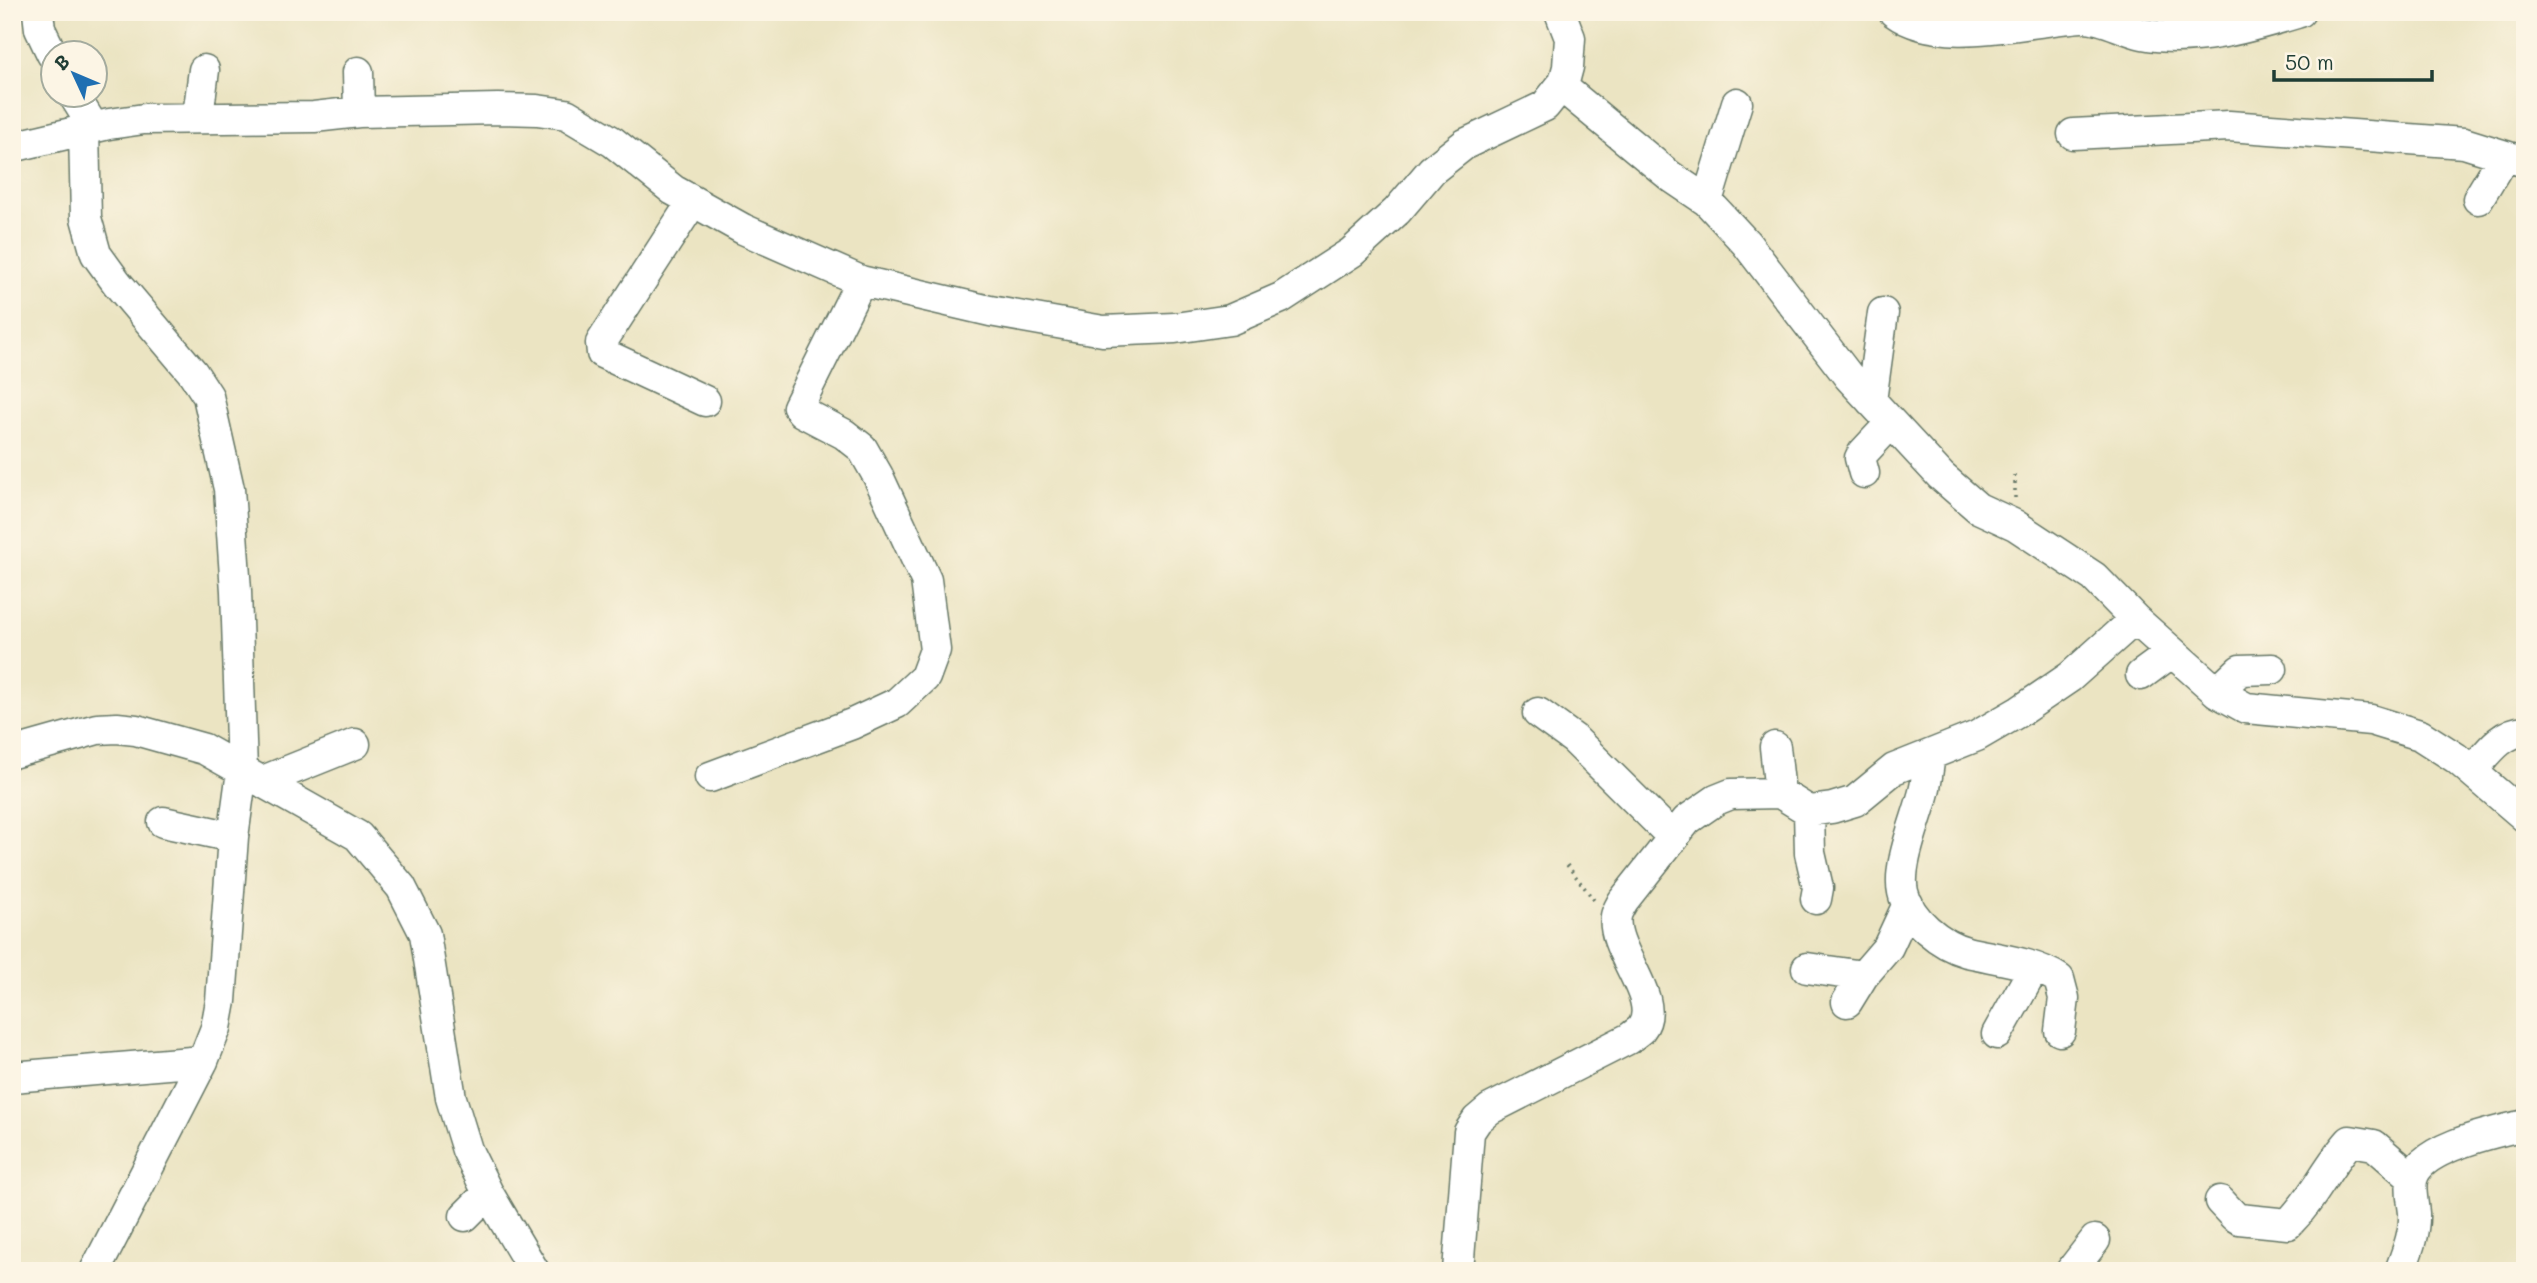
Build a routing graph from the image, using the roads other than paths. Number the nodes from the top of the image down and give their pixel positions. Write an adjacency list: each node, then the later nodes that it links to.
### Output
1 (38, 12): 7 (street)
2 (1560, 12): 10 (street)
3 (1894, 12): 5 (street)
4 (2300, 12): 6 (street)
5 (2085, 14): 6 (street)
6 (2245, 20)
7 (44, 38)
8 (204, 70): 14 (street)
9 (358, 72): 13 (street)
10 (1561, 86): 21 (street); 22 (street)
11 (1737, 103): 21 (street)
12 (79, 108): 15 (street)
13 (359, 112): 14 (street); 20 (street)
14 (198, 117): 15 (street)
15 (89, 129): 17 (street); 40 (street)
16 (2073, 134): 18 (street)
17 (12, 147)
18 (2514, 159): 19 (street)
19 (2478, 199)
20 (693, 201): 22 (street); 24 (street)
21 (1707, 201): 25 (street)
22 (861, 281): 41 (street)
23 (1883, 313): 25 (street)
24 (705, 401)
25 (1871, 401): 26 (street)
26 (1891, 423): 27 (street); 28 (street)
27 (1864, 473)
28 (2135, 619): 29 (street); 38 (street)
29 (2171, 653): 31 (street); 32 (street)
30 (2272, 669): 32 (street)
31 (2141, 675)
32 (2217, 692): 39 (street)
33 (1538, 713): 47 (street)
34 (2525, 731): 39 (street)
35 (355, 744): 40 (street)
36 (1775, 747): 42 (street)
37 (12, 753): 40 (street)
38 (1930, 755): 43 (street); 49 (street)
39 (2472, 771): 44 (street)
40 (252, 776): 46 (street); 60 (street)
41 (710, 777)
42 (1780, 793): 43 (street); 47 (street)
43 (1809, 811): 48 (street)
44 (2525, 817)
45 (163, 822): 46 (street)
46 (233, 837): 56 (street)
47 (1674, 838): 66 (street)
48 (1816, 899)
49 (1908, 904): 51 (street); 52 (street)
50 (1807, 968): 52 (street)
51 (2034, 968): 54 (street); 55 (street)
52 (1863, 976): 53 (street)
53 (1847, 1002)
54 (2060, 1031)
55 (1997, 1034)
56 (203, 1060): 57 (street); 64 (street)
57 (12, 1077)
58 (2525, 1125): 59 (street)
59 (2412, 1178): 61 (street); 68 (street)
60 (488, 1193): 62 (street); 65 (street)
61 (2220, 1201)
62 (465, 1216)
63 (2095, 1240): 67 (street)
64 (95, 1271)
65 (534, 1271)
66 (1458, 1271)
67 (2071, 1271)
68 (2400, 1271)

